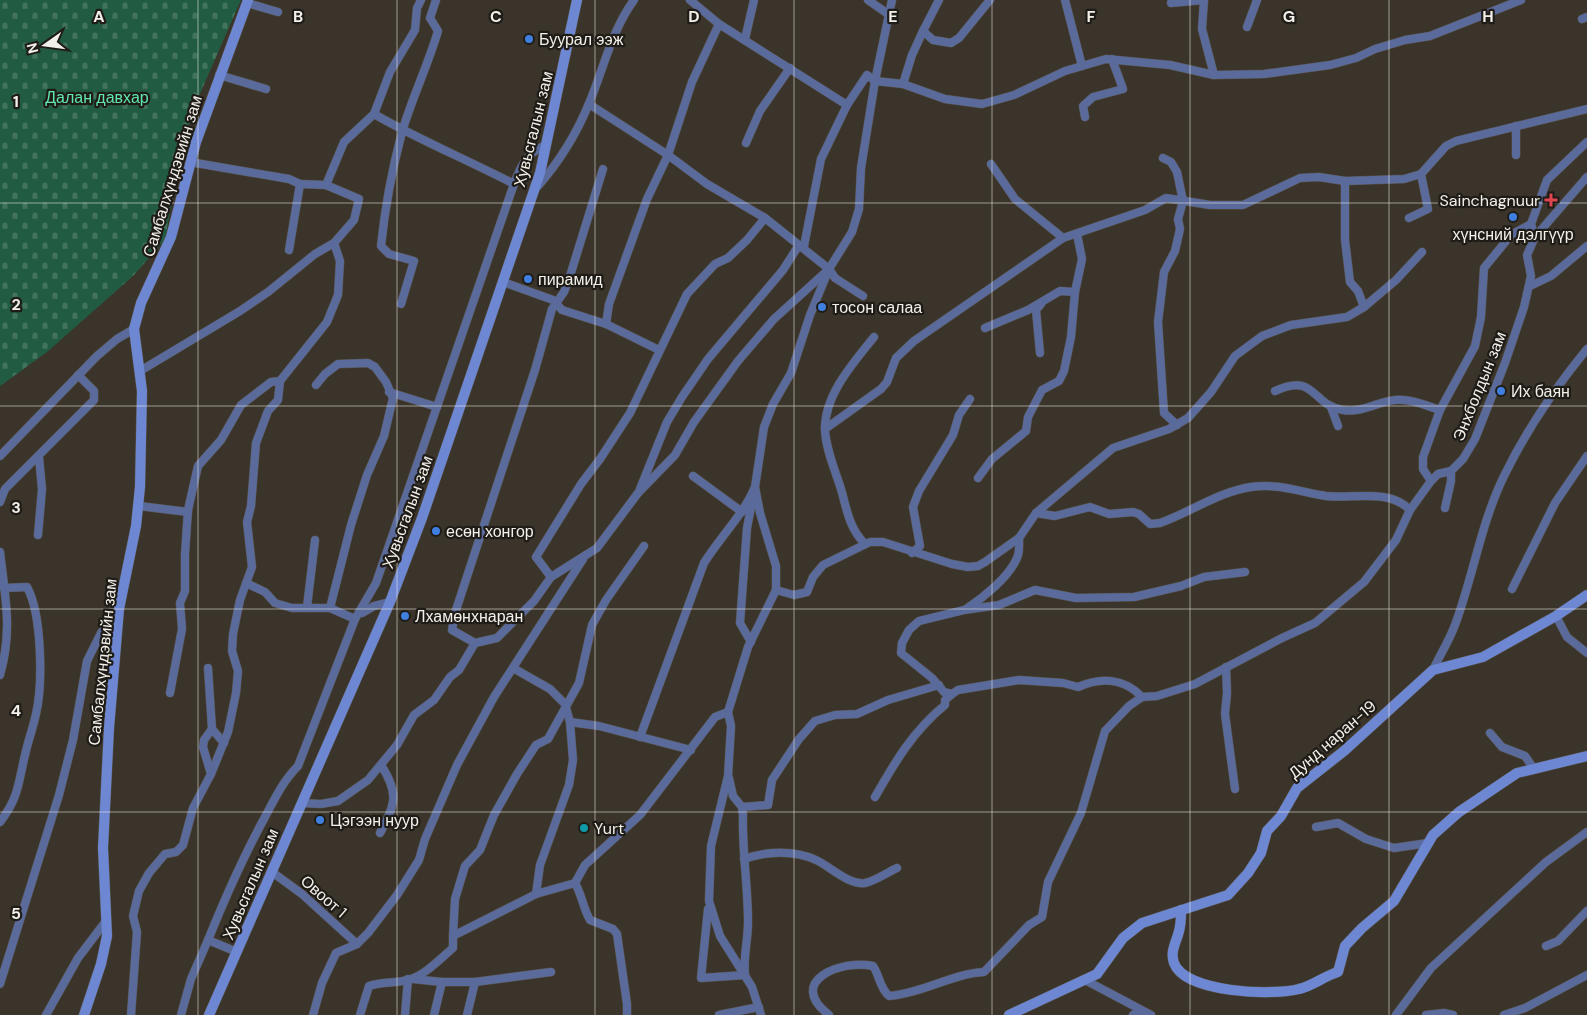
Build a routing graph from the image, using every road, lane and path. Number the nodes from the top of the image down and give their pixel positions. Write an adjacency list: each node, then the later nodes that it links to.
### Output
1 (421, 0): 34 (street)
2 (436, 0): 37 (street)
3 (577, 0): 40 (street, Хувьсгалын зам)
4 (634, 0): 31 (street)
5 (690, 0): 19 (street)
6 (754, 0): 22 (street)
7 (868, 0): 18 (street)
8 (892, 0): 18 (street)
9 (940, 0): 21 (street)
10 (990, 0): 21 (street)
11 (1065, 0): 24 (street)
12 (1204, 0): 16 (street); 26 (street)
13 (1257, 0): 20 (street)
14 (1520, 0): 26 (street)
15 (248, 1): 17 (street); 27 (street, Самбалхүндэвийн зам)
16 (1171, 3)
17 (278, 12)
18 (888, 14): 28 (street)
19 (719, 24): 22 (street); 41 (street)
20 (1247, 26)
21 (923, 32): 29 (street)
22 (745, 39): 25 (street)
23 (1112, 59): 24 (street); 26 (street); 35 (street)
24 (1082, 66): 29 (street)
25 (790, 68): 32 (street); 39 (street)
26 (1214, 74)
27 (219, 75): 30 (street); 44 (street, Самбалхүндэвийн зам)
28 (875, 81): 29 (street); 32 (street); 66 (street)
29 (903, 84)
30 (266, 89)
31 (589, 104): 41 (street); 53 (street)
32 (847, 105): 62 (street)
33 (1587, 109): 36 (street)
34 (374, 114): 37 (street); 52 (street)
35 (1085, 118)
36 (1516, 126): 42 (street); 47 (street)
37 (403, 131): 51 (street); 72 (street)
38 (1587, 142): 57 (street)
39 (746, 143)
40 (545, 145): 51 (street); 53 (street, Хувьсгалын зам)
41 (668, 155): 55 (street); 75 (street)
42 (1516, 155)
43 (1163, 158): 54 (street)
44 (190, 162): 50 (street); 76 (street, Самбалхүндэвийн зам)
45 (991, 164): 60 (street)
46 (603, 170): 73 (street)
47 (1421, 174): 49 (street); 56 (street)
48 (1587, 178): 59 (street, Энхболдын зам)
49 (1345, 181): 54 (street); 74 (street)
50 (300, 184): 52 (street); 64 (street)
51 (514, 184): 89 (street)
52 (326, 185): 61 (street)
53 (534, 189): 67 (street, Хувьсгалын зам)
54 (1182, 201): 58 (street); 92 (street)
55 (764, 218): 62 (street); 80 (street)
56 (1409, 218)
57 (1531, 224): 59 (street); 91 (street)
58 (1077, 234): 60 (street); 69 (street)
59 (1535, 236): 68 (street, Энхболдын зам)
60 (1063, 238): 94 (street)
61 (334, 243): 82 (street); 84 (street)
62 (801, 246): 66 (street); 103 (street)
63 (1587, 246): 68 (street)
64 (289, 250)
65 (1422, 252): 74 (street)
66 (830, 268): 70 (street); 102 (street); 103 (street)
67 (503, 282): 73 (street); 126 (street, Хувьсгалын зам)
68 (1530, 286): 98 (street, Энхболдын зам)
69 (1075, 292): 71 (street); 100 (street)
70 (863, 296)
71 (1044, 301): 77 (street); 81 (street)
72 (401, 304)
73 (556, 304): 75 (street); 134 (street)
74 (1364, 307): 92 (street)
75 (606, 324): 80 (street)
76 (134, 328): 82 (street, Самбалхүндэвийн зам); 83 (street)
77 (985, 328)
78 (874, 336): 94 (street)
79 (1587, 349): 139 (street)
80 (659, 350): 120 (street)
81 (1040, 353)
82 (140, 371): 105 (street, Самбалхүндэвийн зам)
83 (78, 375): 95 (street); 97 (street)
84 (280, 381): 108 (street); 121 (street)
85 (316, 385): 87 (street)
86 (1275, 391): 90 (street)
87 (389, 392): 89 (street); 128 (street)
88 (970, 399): 117 (street)
89 (437, 407): 132 (street)
90 (1331, 407): 91 (street); 93 (street)
91 (1440, 410): 101 (street)
92 (1177, 425): 110 (street)
93 (1338, 426)
94 (825, 428): 114 (street)
95 (0, 456)
96 (1587, 456): 123 (street)
97 (39, 457): 104 (street); 111 (street)
98 (1451, 471): 101 (street, Энхболдын зам); 106 (street)
99 (692, 476): 109 (street)
100 (978, 478)
101 (1431, 481): 107 (street, Энхболдын зам)
102 (755, 486): 109 (street); 124 (street); 133 (street)
103 (638, 494): 118 (street)
104 (0, 502)
105 (139, 506): 108 (street); 129 (street, Самбалхүндэвийн зам)
106 (1445, 508)
107 (1410, 510): 110 (street); 136 (street, Энхболдын зам)
108 (188, 512): 142 (street)
109 (742, 512): 150 (street)
110 (1036, 513): 112 (street)
111 (38, 535)
112 (1019, 538): 117 (street); 130 (street)
113 (315, 540): 127 (street)
114 (865, 544): 117 (street); 124 (street)
115 (644, 546): 145 (street)
116 (0, 552): 122 (street)
117 (912, 552)
118 (584, 557): 120 (street); 138 (street)
119 (1245, 572): 130 (street)
120 (551, 577): 134 (street)
121 (246, 582): 127 (street); 151 (street)
122 (4, 588): 140 (street); 162 (street)
123 (1512, 589)
124 (776, 590): 133 (street)
125 (1587, 595): 131 (street, Дунд наран-19)
126 (390, 602): 132 (street); 160 (street, Хувьсгалын зам)
127 (307, 607): 128 (street)
128 (330, 608): 132 (street)
129 (119, 609): 175 (street, Самбалхүндэвийн зам); 188 (street)
130 (964, 610): 141 (street)
131 (1556, 616): 135 (street); 139 (street, Дунд наран-19)
132 (355, 620): 177 (street)
133 (751, 642): 146 (street)
134 (476, 643): 154 (street)
135 (1587, 653)
136 (1226, 667): 144 (street, Энхболдын зам); 158 (street)
137 (208, 668): 148 (street)
138 (513, 668): 145 (street); 178 (street)
139 (1433, 670): 173 (street, Дунд наран-19)
140 (0, 675)
141 (939, 686): 143 (street); 161 (street)
142 (170, 693)
143 (952, 694): 144 (street); 159 (street)
144 (1142, 697): 203 (street, Энхболдын зам)
145 (565, 704): 147 (street); 176 (street)
146 (728, 712): 152 (street); 157 (street)
147 (570, 722): 150 (street); 171 (street)
148 (212, 729): 151 (street); 156 (street)
149 (1490, 733): 155 (street)
150 (640, 737): 152 (street)
151 (224, 743): 156 (street)
152 (691, 750): 170 (street)
153 (1587, 756): 155 (street)
154 (381, 764): 160 (street); 165 (street)
155 (1534, 769): 166 (street)
156 (211, 774): 193 (street)
157 (728, 776): 161 (street); 172 (street)
158 (1235, 789)
159 (875, 797)
160 (301, 803): 169 (street, Хувьсгалын зам)
161 (742, 807): 167 (street)
162 (0, 822)
163 (1316, 827): 166 (street)
164 (1587, 832): 207 (street)
165 (380, 833)
166 (1428, 844): 173 (street)
167 (744, 859): 168 (street); 182 (street)
168 (898, 868)
169 (272, 872): 178 (street, Овоот 1); 180 (street, Хувьсгалын зам)
170 (575, 883): 171 (street); 201 (street)
171 (536, 894): 176 (street)
172 (708, 902): 182 (street); 182 (street)
173 (1181, 910): 185 (street, Дунд наран-19)
174 (1587, 910): 179 (street)
175 (106, 921): 191 (street); 192 (street, Самбалхүндэвийн зам)
176 (453, 936): 184 (street)
177 (208, 940): 180 (street); 194 (street)
178 (357, 944): 196 (street)
179 (1546, 946)
180 (237, 952): 195 (street, Хувьсгалын зам)
181 (551, 972): 187 (street)
182 (745, 975): 189 (street)
183 (1587, 975): 209 (street)
184 (411, 979): 186 (street); 197 (street); 198 (street)
185 (1085, 980): 204 (street, Дунд наран-19); 206 (street)
186 (442, 982): 187 (street); 199 (street)
187 (475, 982): 200 (street)
188 (0, 984)
189 (760, 1011): 202 (street)
190 (1447, 1014): 208 (street)
191 (46, 1015)
192 (84, 1015)
193 (131, 1015)
194 (181, 1015)
195 (209, 1015)
196 (313, 1015)
197 (360, 1015)
198 (404, 1015)
199 (434, 1015)
200 (468, 1015)
201 (627, 1015)
202 (719, 1015)
203 (829, 1015)
204 (1009, 1015)
205 (1133, 1015): 206 (street)
206 (1150, 1015)
207 (1396, 1015)
208 (1426, 1015)
209 (1504, 1015)

